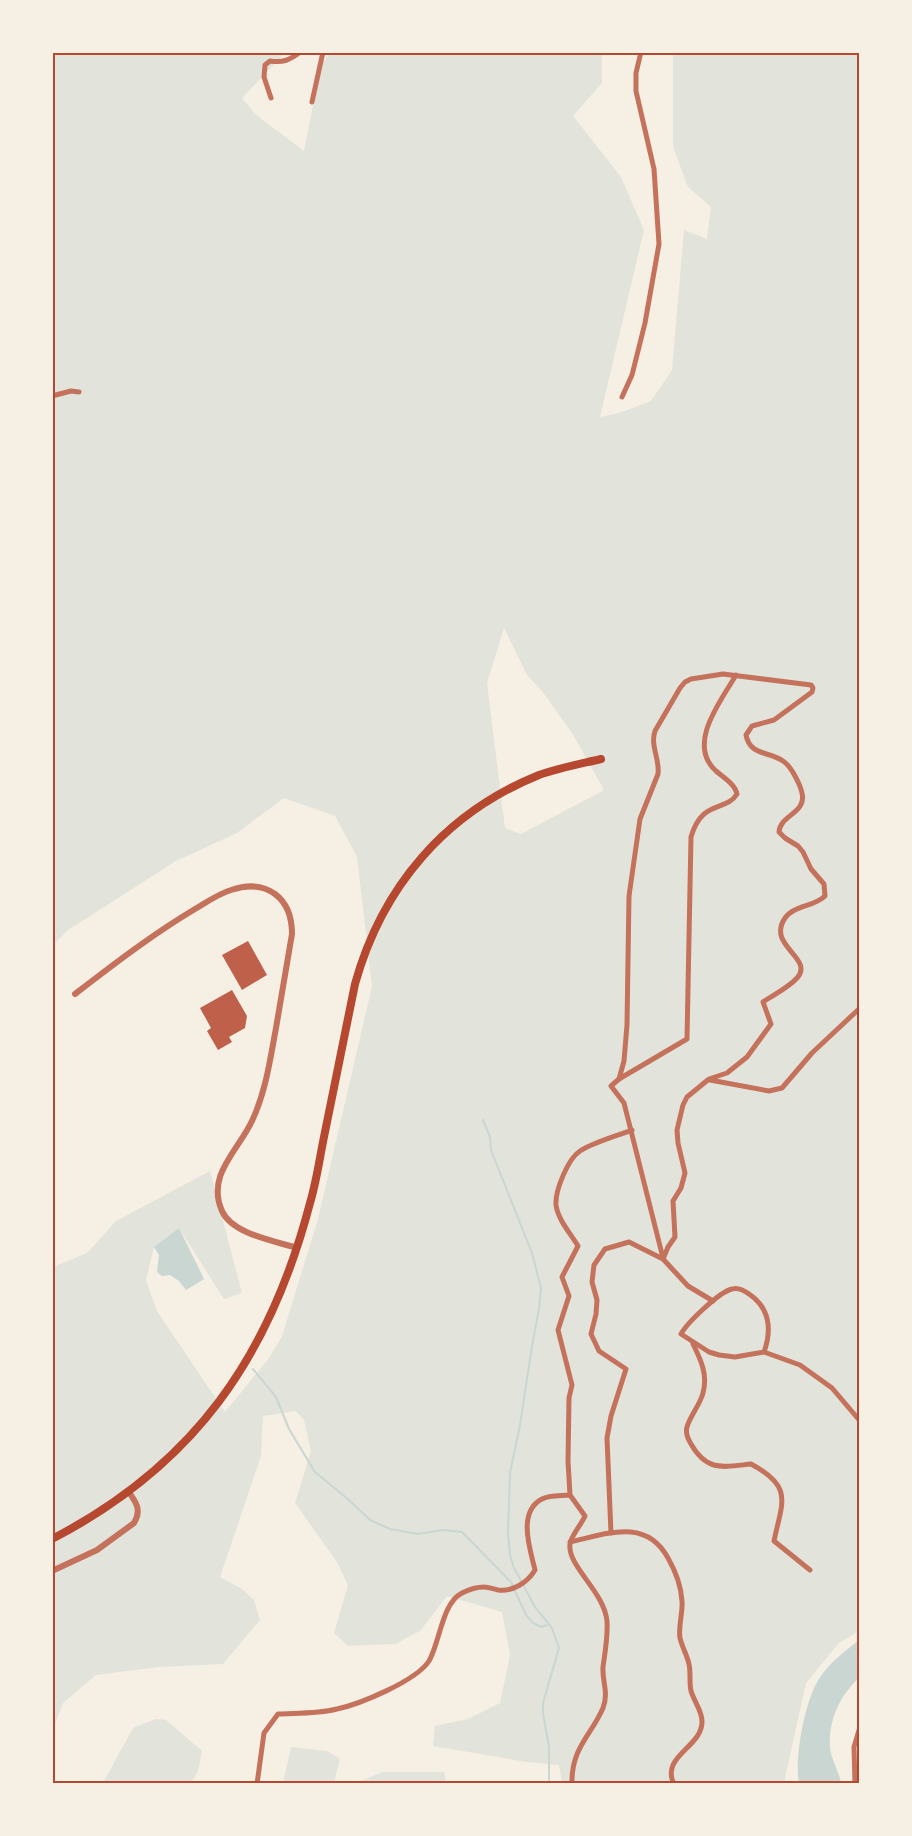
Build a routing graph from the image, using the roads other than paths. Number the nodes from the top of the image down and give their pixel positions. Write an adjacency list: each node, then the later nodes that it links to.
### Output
1 (300, 52): 4 (street)
2 (323, 52): 5 (street)
3 (641, 52): 8 (street)
4 (271, 98)
5 (312, 102)
6 (79, 392): 7 (street)
7 (52, 396)
8 (622, 397)
9 (736, 675): 13 (street); 13 (street); 14 (street)
10 (601, 759): 16 (highway)
11 (75, 994): 16 (street)
12 (860, 1008): 14 (street)
13 (619, 1079): 15 (street)
14 (709, 1079): 17 (street)
15 (632, 1130): 17 (street); 23 (street)
16 (297, 1248): 22 (highway)
17 (663, 1259): 18 (street); 24 (street)
18 (713, 1301): 19 (street); 20 (street)
19 (692, 1343): 20 (street); 27 (street)
20 (764, 1352): 21 (street)
21 (860, 1421)
22 (128, 1491): 25 (highway); 28 (street)
23 (570, 1495): 26 (street); 30 (street)
24 (611, 1533): 26 (street); 32 (street)
25 (52, 1539)
26 (570, 1542): 31 (street)
27 (810, 1570)
28 (52, 1571)
29 (860, 1727): 33 (street)
30 (257, 1784)
31 (572, 1784)
32 (674, 1784)
33 (855, 1784)

